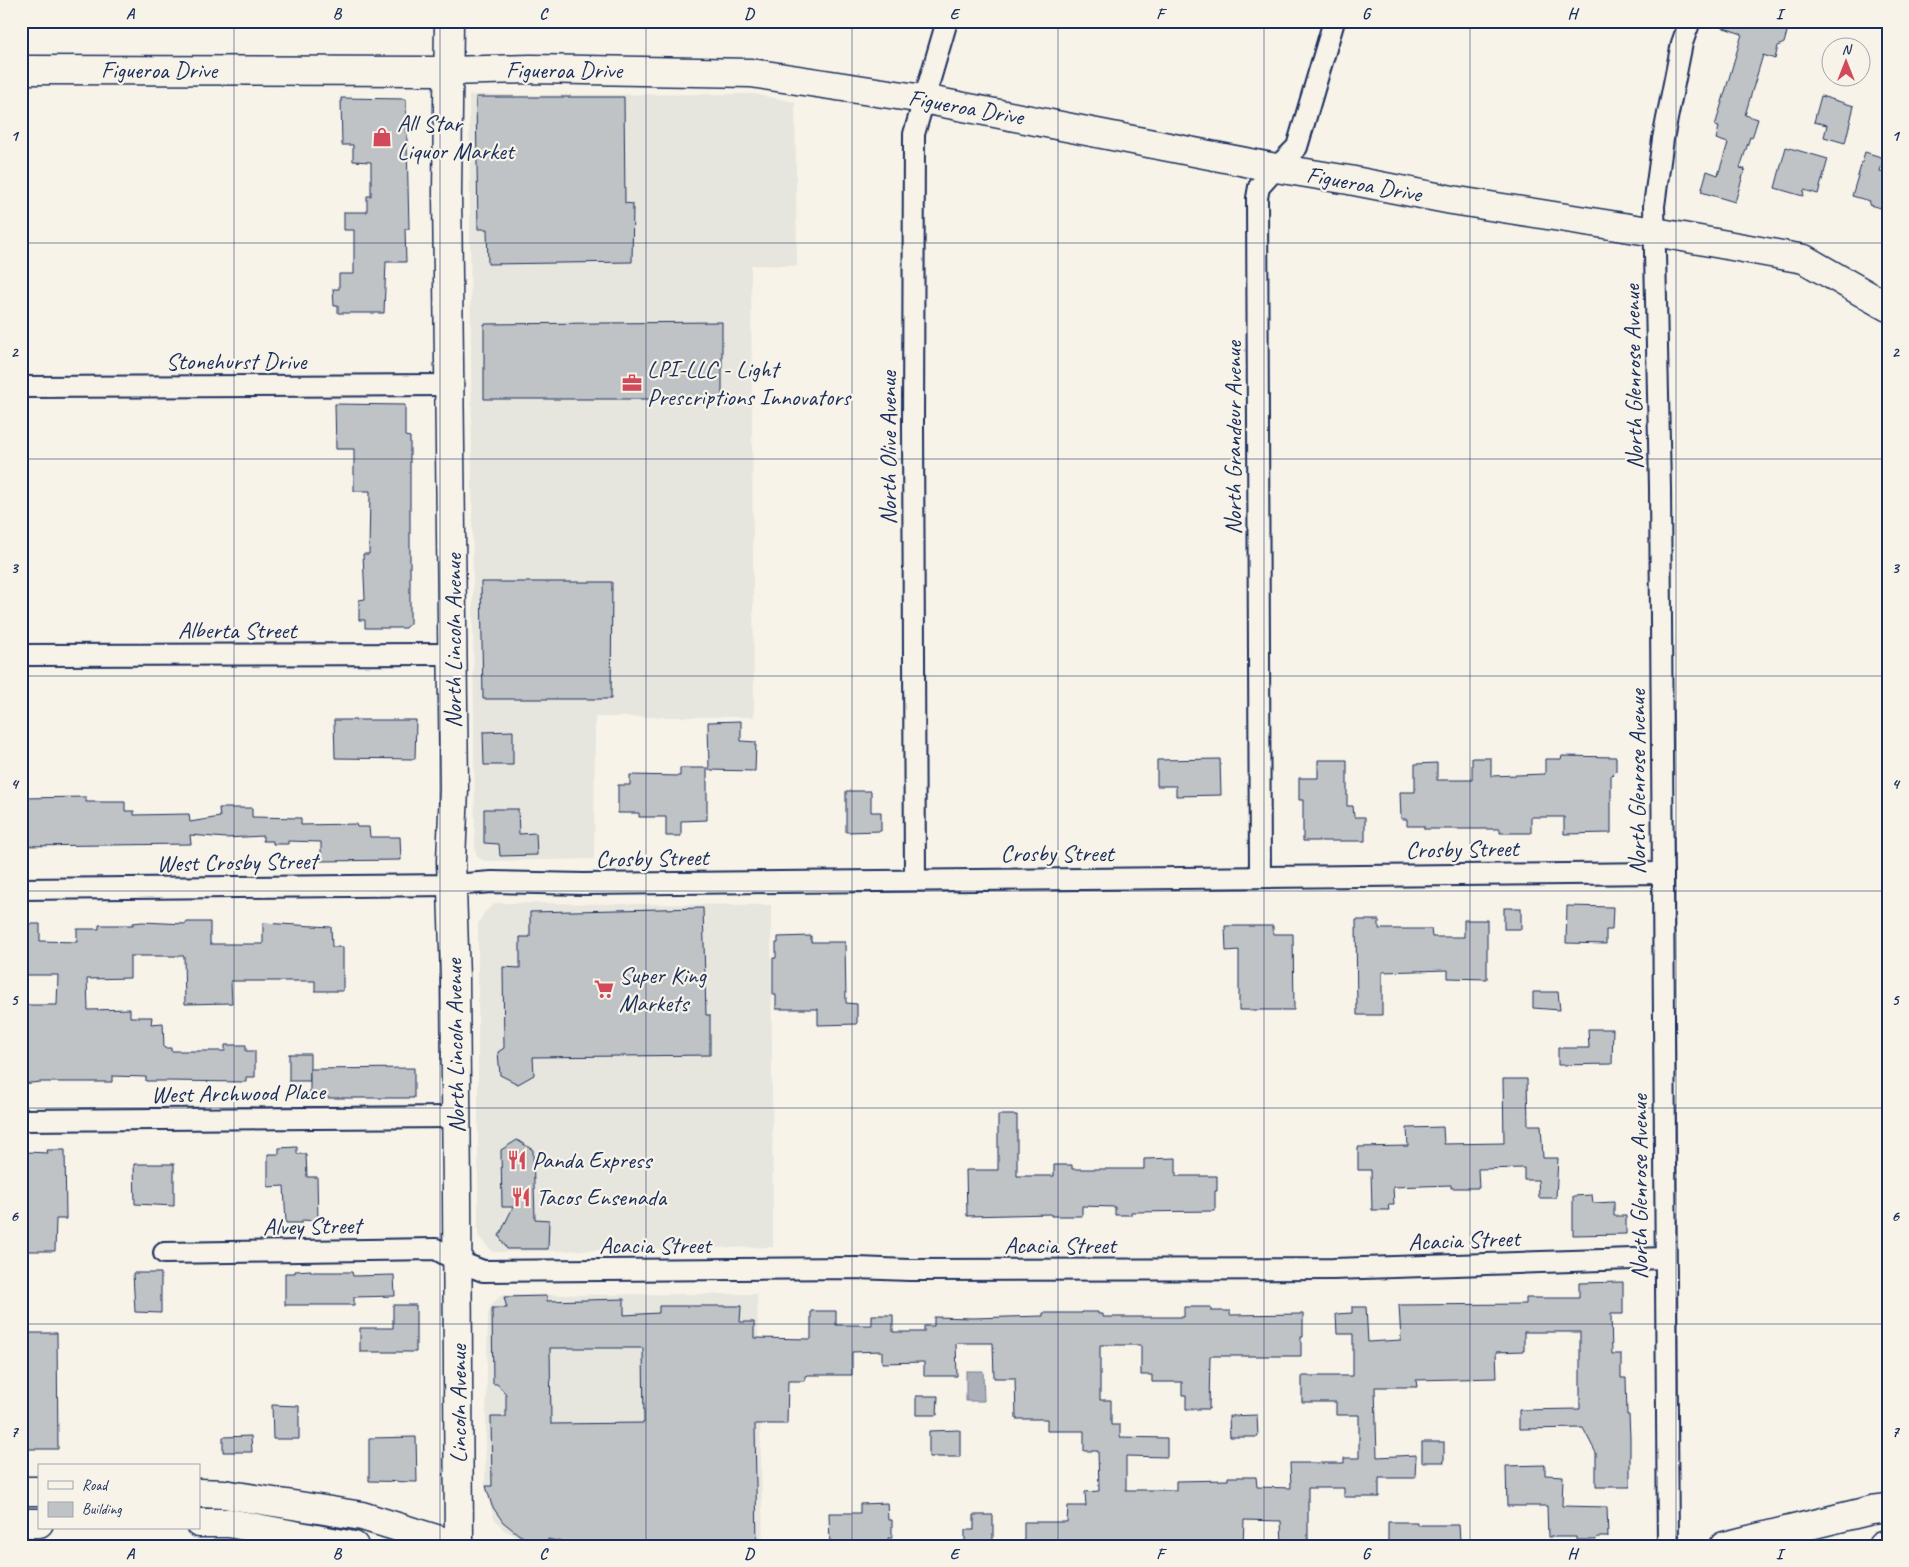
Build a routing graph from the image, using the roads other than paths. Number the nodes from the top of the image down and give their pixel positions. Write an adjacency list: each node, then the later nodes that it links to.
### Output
1 (449, 21): 6 (main road, North Lincoln Avenue)
2 (947, 21): 7 (street, North Olive Avenue)
3 (1334, 21): 8 (street, North Grandeur Avenue)
4 (1690, 21): 9 (street, North Glenrose Avenue)
5 (21, 70): 6 (main road, Figueroa Drive)
6 (447, 71): 7 (main road, Figueroa Drive); 11 (main road, North Lincoln Avenue)
7 (923, 99): 8 (main road, Figueroa Drive); 17 (street, North Olive Avenue)
8 (1276, 168): 9 (main road, Figueroa Drive); 16 (street, North Grandeur Avenue)
9 (1655, 232): 10 (main road, Figueroa Drive); 15 (street, North Glenrose Avenue)
10 (1888, 307)
11 (450, 384): 12 (street, Stonehurst Drive); 13 (main road, North Lincoln Avenue)
12 (21, 387)
13 (453, 654): 14 (street, Alberta Street); 18 (main road, North Lincoln Avenue)
14 (21, 655)
15 (1663, 873): 16 (street, Crosby Street); 23 (street, North Glenrose Avenue)
16 (1260, 876): 17 (street, Crosby Street)
17 (915, 879): 18 (street, Crosby Street)
18 (452, 885): 19 (street, West Crosby Street); 20 (main road, North Lincoln Avenue)
19 (21, 889)
20 (455, 1117): 21 (street, West Archwood Place); 24 (main road, North Lincoln Avenue)
21 (21, 1120)
22 (164, 1253): 24 (street, Alvey Street)
23 (1664, 1258): 24 (street, Acacia Street); 35 (street, North Glenrose Avenue)
24 (457, 1261): 34 (main road, Lincoln Avenue)
25 (21, 1491): 26 (main road)
26 (38, 1491)
27 (200, 1493): 34 (main road)
28 (1888, 1508): 36 (main road)
29 (21, 1523): 30 (main road)
30 (38, 1523)
31 (200, 1523): 33 (main road)
32 (1888, 1545): 37 (main road)
33 (354, 1546)
34 (459, 1546)
35 (1668, 1546)
36 (1724, 1546)
37 (1882, 1546)

